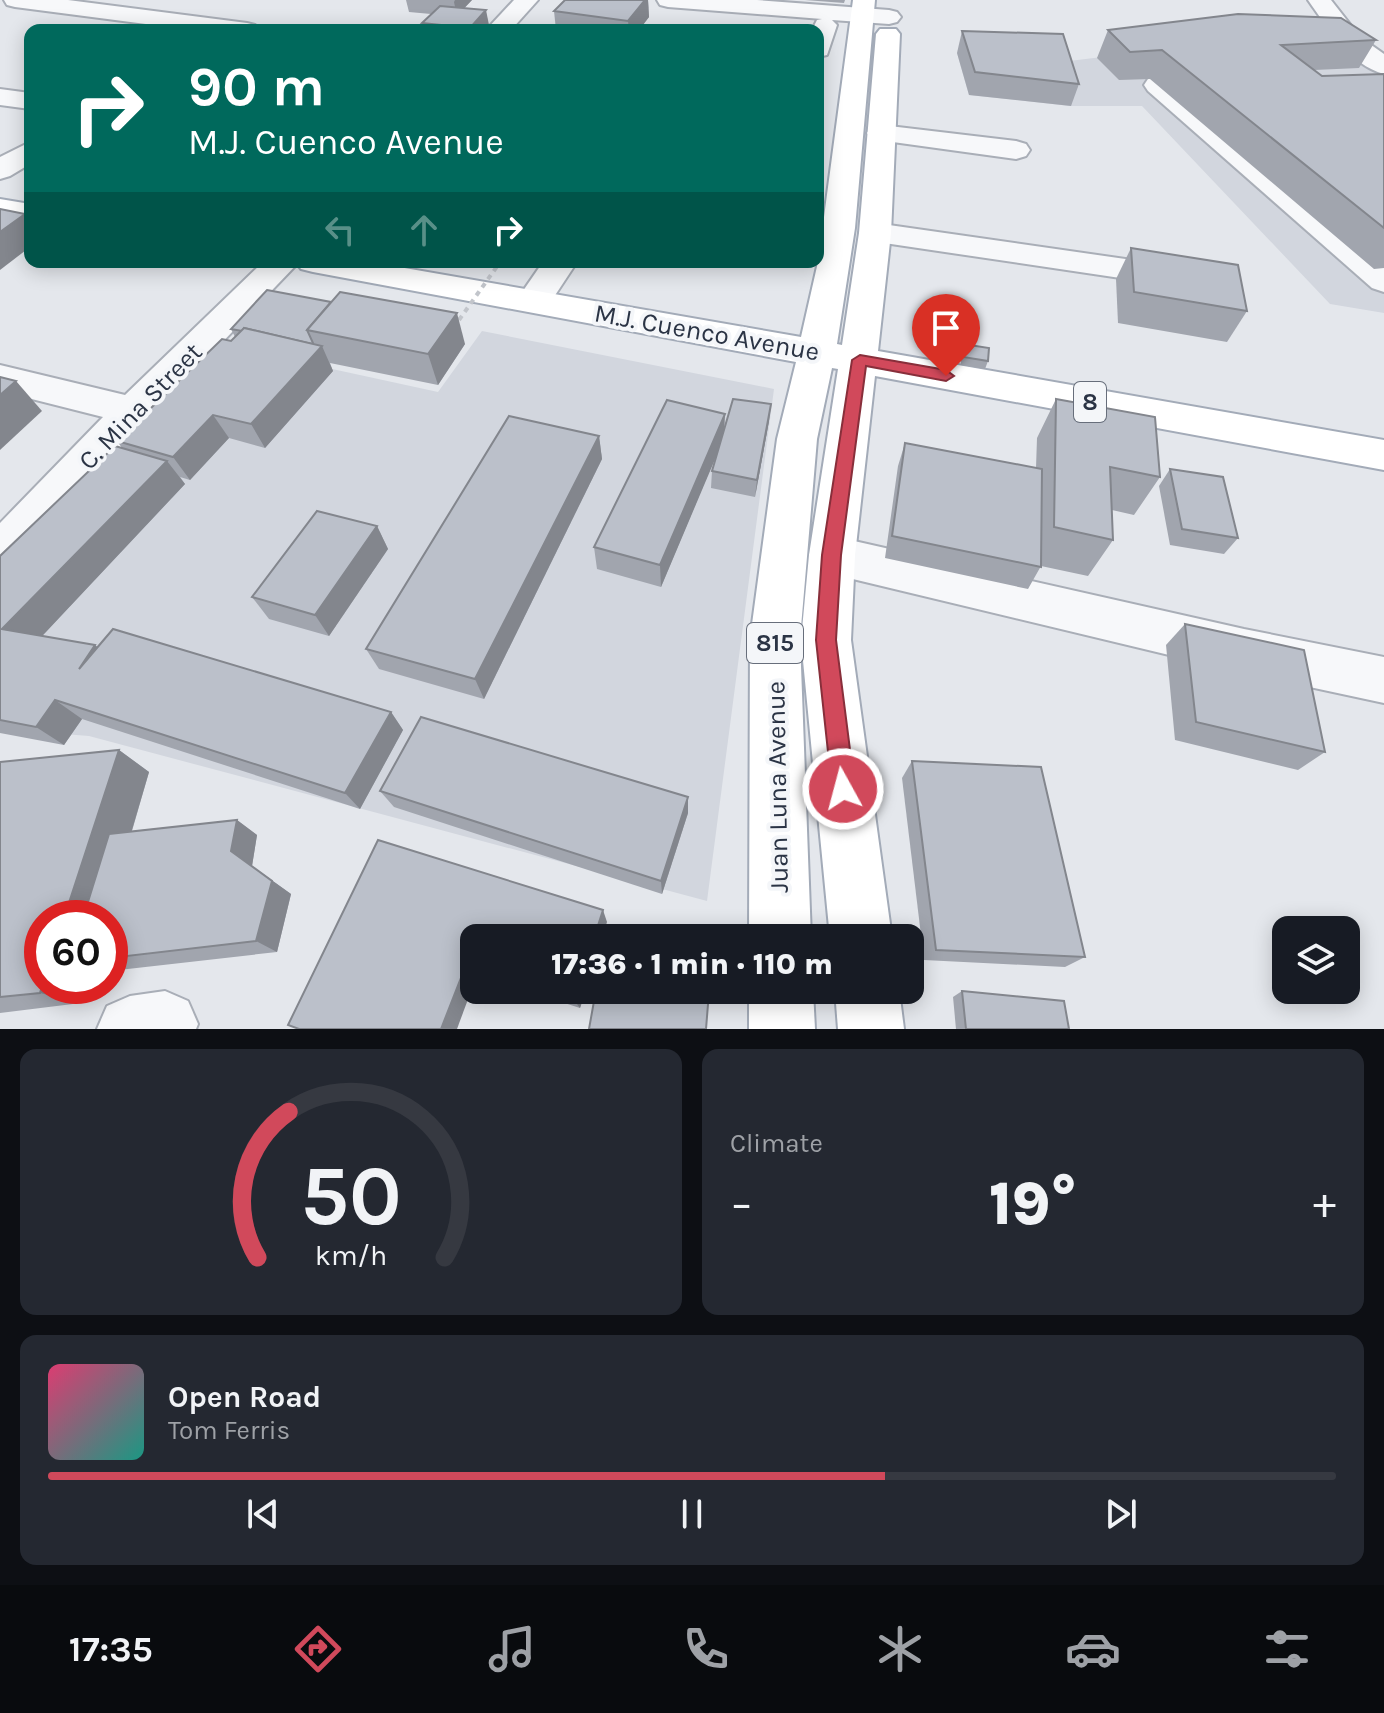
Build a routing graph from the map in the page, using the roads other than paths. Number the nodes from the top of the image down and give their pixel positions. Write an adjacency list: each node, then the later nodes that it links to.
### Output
1 (15, 0): 7 (street)
2 (527, 0): 8 (street)
3 (668, 0): 5 (street)
4 (1319, 0): 13 (street)
5 (761, 7): 6 (street); 9 (street)
6 (876, 8): 18 (main road, 815); 31 (main road, 815)
7 (190, 24)
8 (504, 24)
9 (752, 24)
10 (825, 25): 11 (street)
11 (824, 29)
12 (1322, 41): 13 (street)
13 (1351, 42): 14 (street)
14 (1384, 66)
15 (1157, 85): 28 (street)
16 (0, 97): 17 (street)
17 (24, 100)
18 (881, 133): 19 (street); 24 (main road, 815)
19 (1016, 150)
20 (24, 155): 21 (street)
21 (0, 170)
22 (0, 208): 23 (main road)
23 (24, 212)
24 (875, 233): 29 (street); 31 (main road, 815)
25 (276, 268): 33 (street, C. Mina Street)
26 (347, 268): 30 (main road, M.J. Cuenco Avenue / 8)
27 (556, 268): 30 (street)
28 (1383, 281)
29 (1217, 282)
30 (534, 301): 31 (main road, M.J. Cuenco Avenue / 8)
31 (838, 356): 34 (main road, M.J. Cuenco Avenue / 8); 36 (main road, 815); 38 (main road, Juan Luna Avenue / 815)
32 (0, 378): 33 (street)
33 (133, 411): 35 (street, C. Mina Street)
34 (1384, 455)
35 (0, 553)
36 (832, 555): 37 (street); 39 (main road, 815)
37 (1384, 680)
38 (780, 924)
39 (859, 924)
40 (781, 1004): 42 (main road)
41 (868, 1004): 43 (main road)
42 (782, 1029)
43 (871, 1029)

